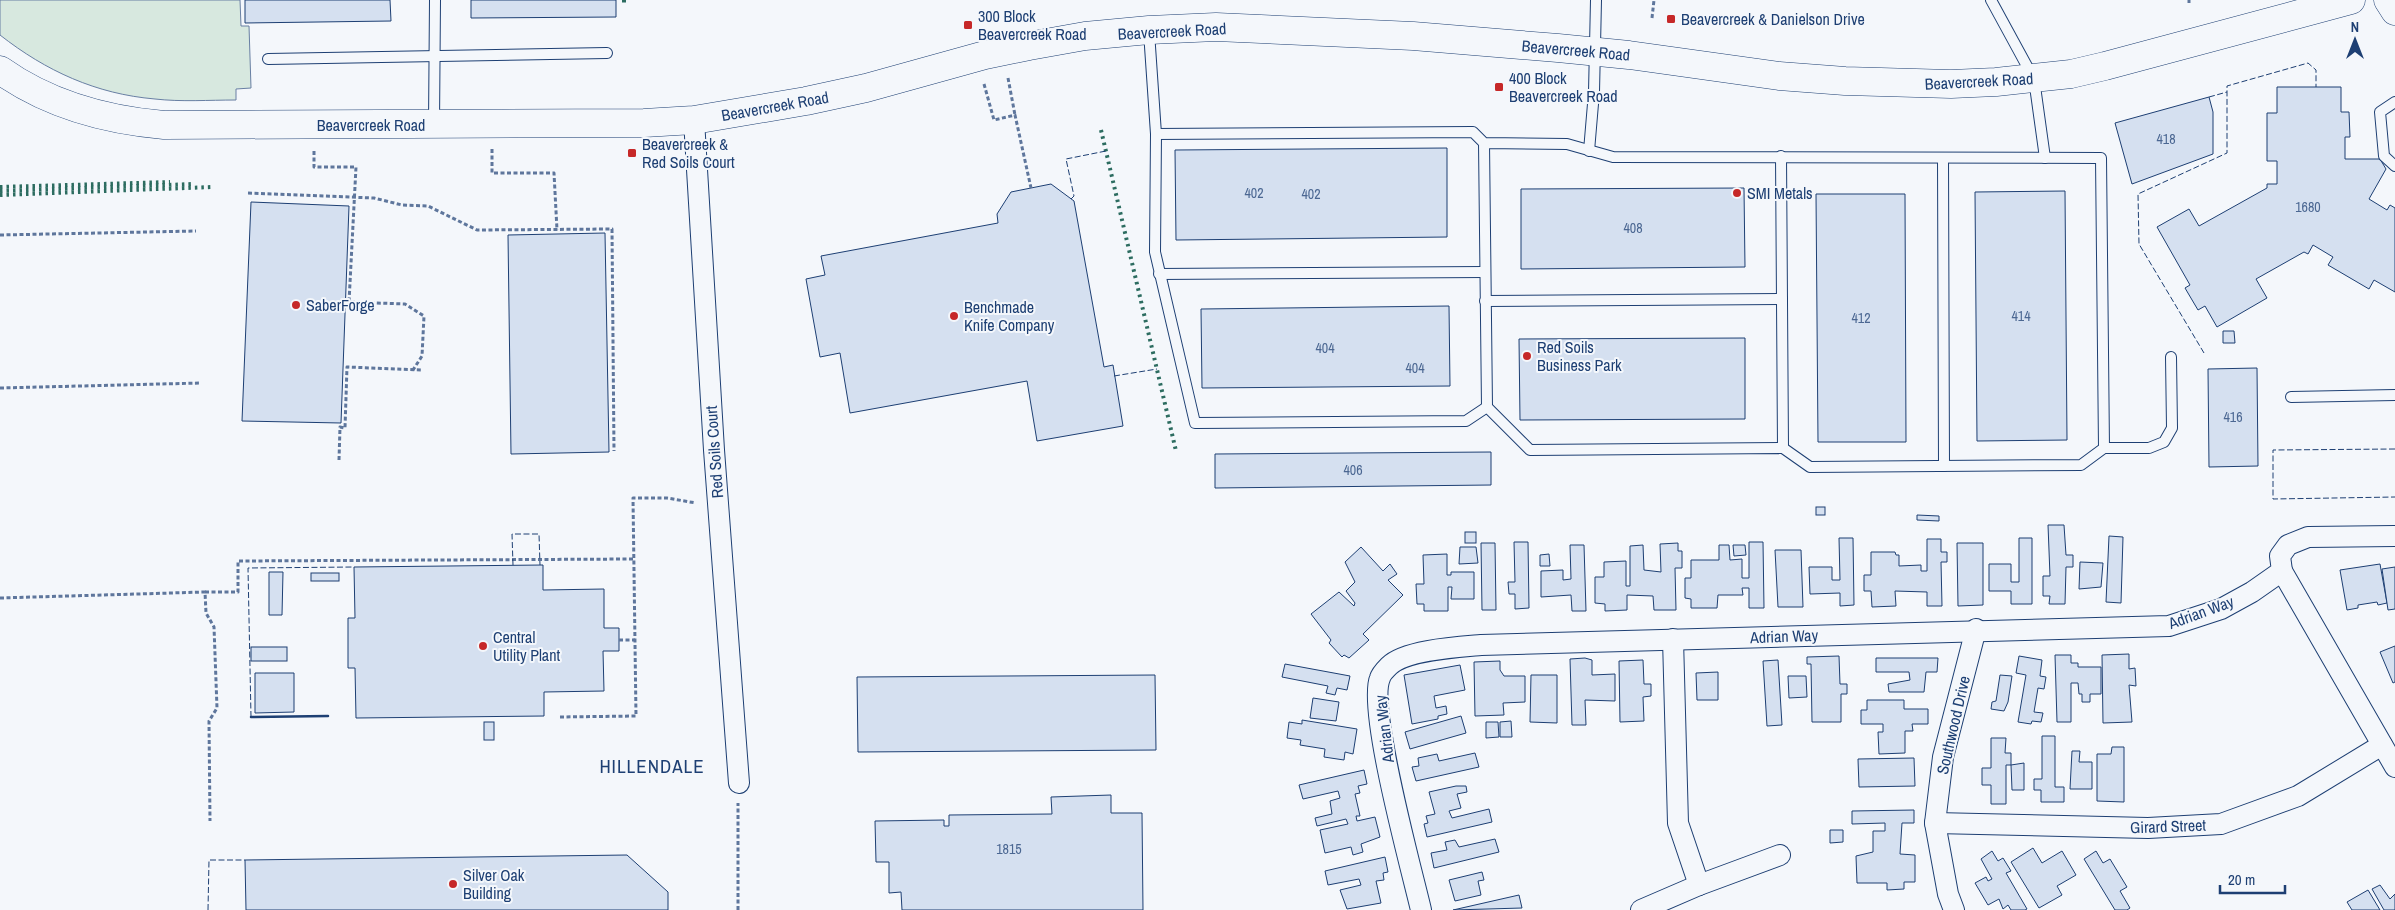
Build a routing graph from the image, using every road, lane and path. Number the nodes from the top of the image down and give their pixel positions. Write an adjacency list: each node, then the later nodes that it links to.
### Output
1 (435, 0): 12 (lane)
2 (1596, 0): 10 (lane)
3 (1654, 0): 8 (path)
4 (1992, 0): 16 (lane)
5 (2351, 0): 16 (main road, Beavercreek Road)
6 (2388, 0): 7 (main road)
7 (2395, 11)
8 (1652, 18)
9 (1149, 30): 10 (main road, Beavercreek Road); 20 (main road, Beavercreek Road); 22 (lane)
10 (1595, 51): 16 (main road, Beavercreek Road); 25 (lane)
11 (606, 53): 12 (lane)
12 (436, 57): 13 (lane); 21 (lane)
13 (268, 59)
14 (1, 74): 21 (main road, Beavercreek Road)
15 (1008, 78): 19 (path)
16 (2034, 79): 29 (lane)
17 (984, 84): 19 (path)
18 (2395, 102): 30 (lane)
19 (1014, 115): 31 (path)
20 (694, 120): 21 (main road, Beavercreek Road); 67 (street, Red Soils Court)
21 (434, 125)
22 (1156, 134): 23 (lane); 38 (lane)
23 (1484, 143): 25 (lane); 37 (lane)
24 (492, 149): 34 (path)
25 (1589, 150): 27 (lane)
26 (314, 151): 33 (path)
27 (1781, 156): 28 (lane); 39 (lane)
28 (1943, 158): 29 (lane); 53 (lane)
29 (2045, 158): 50 (lane)
30 (2395, 166)
31 (1031, 188)
32 (248, 193): 33 (path)
33 (354, 197): 34 (path); 42 (path)
34 (557, 230): 51 (path)
35 (196, 231): 36 (path)
36 (0, 236)
37 (1485, 272): 38 (lane); 40 (lane)
38 (1159, 274): 48 (lane)
39 (1782, 299): 40 (lane); 49 (lane)
40 (1485, 301): 48 (lane)
41 (2171, 357): 50 (lane)
42 (413, 370): 43 (path); 52 (path)
43 (421, 370)
44 (201, 383): 45 (path)
45 (0, 388)
46 (2395, 395): 47 (lane)
47 (2291, 397)
48 (1487, 406): 49 (lane)
49 (1783, 448): 53 (lane)
50 (2104, 448): 53 (lane)
51 (614, 451)
52 (339, 460)
53 (1944, 466)
54 (696, 503): 56 (path)
55 (2395, 536): 57 (street)
56 (634, 559): 58 (path); 63 (path)
57 (2282, 571): 60 (street, Adrian Way); 65 (street)
58 (206, 592): 59 (path); 68 (path)
59 (0, 598)
60 (1976, 630): 61 (street, Adrian Way); 69 (street, Southwood Drive)
61 (1673, 639): 71 (street); 73 (street, Adrian Way)
62 (619, 640): 63 (path)
63 (635, 640): 64 (path)
64 (560, 717)
65 (2382, 745): 66 (street); 69 (street, Girard Street)
66 (2395, 767)
67 (739, 783): 72 (path)
68 (210, 821)
69 (1935, 823): 75 (street, Southwood Drive)
70 (1780, 855): 71 (street)
71 (1699, 885): 74 (street)
72 (738, 910)
73 (1421, 910)
74 (1641, 910)
75 (1954, 910)

